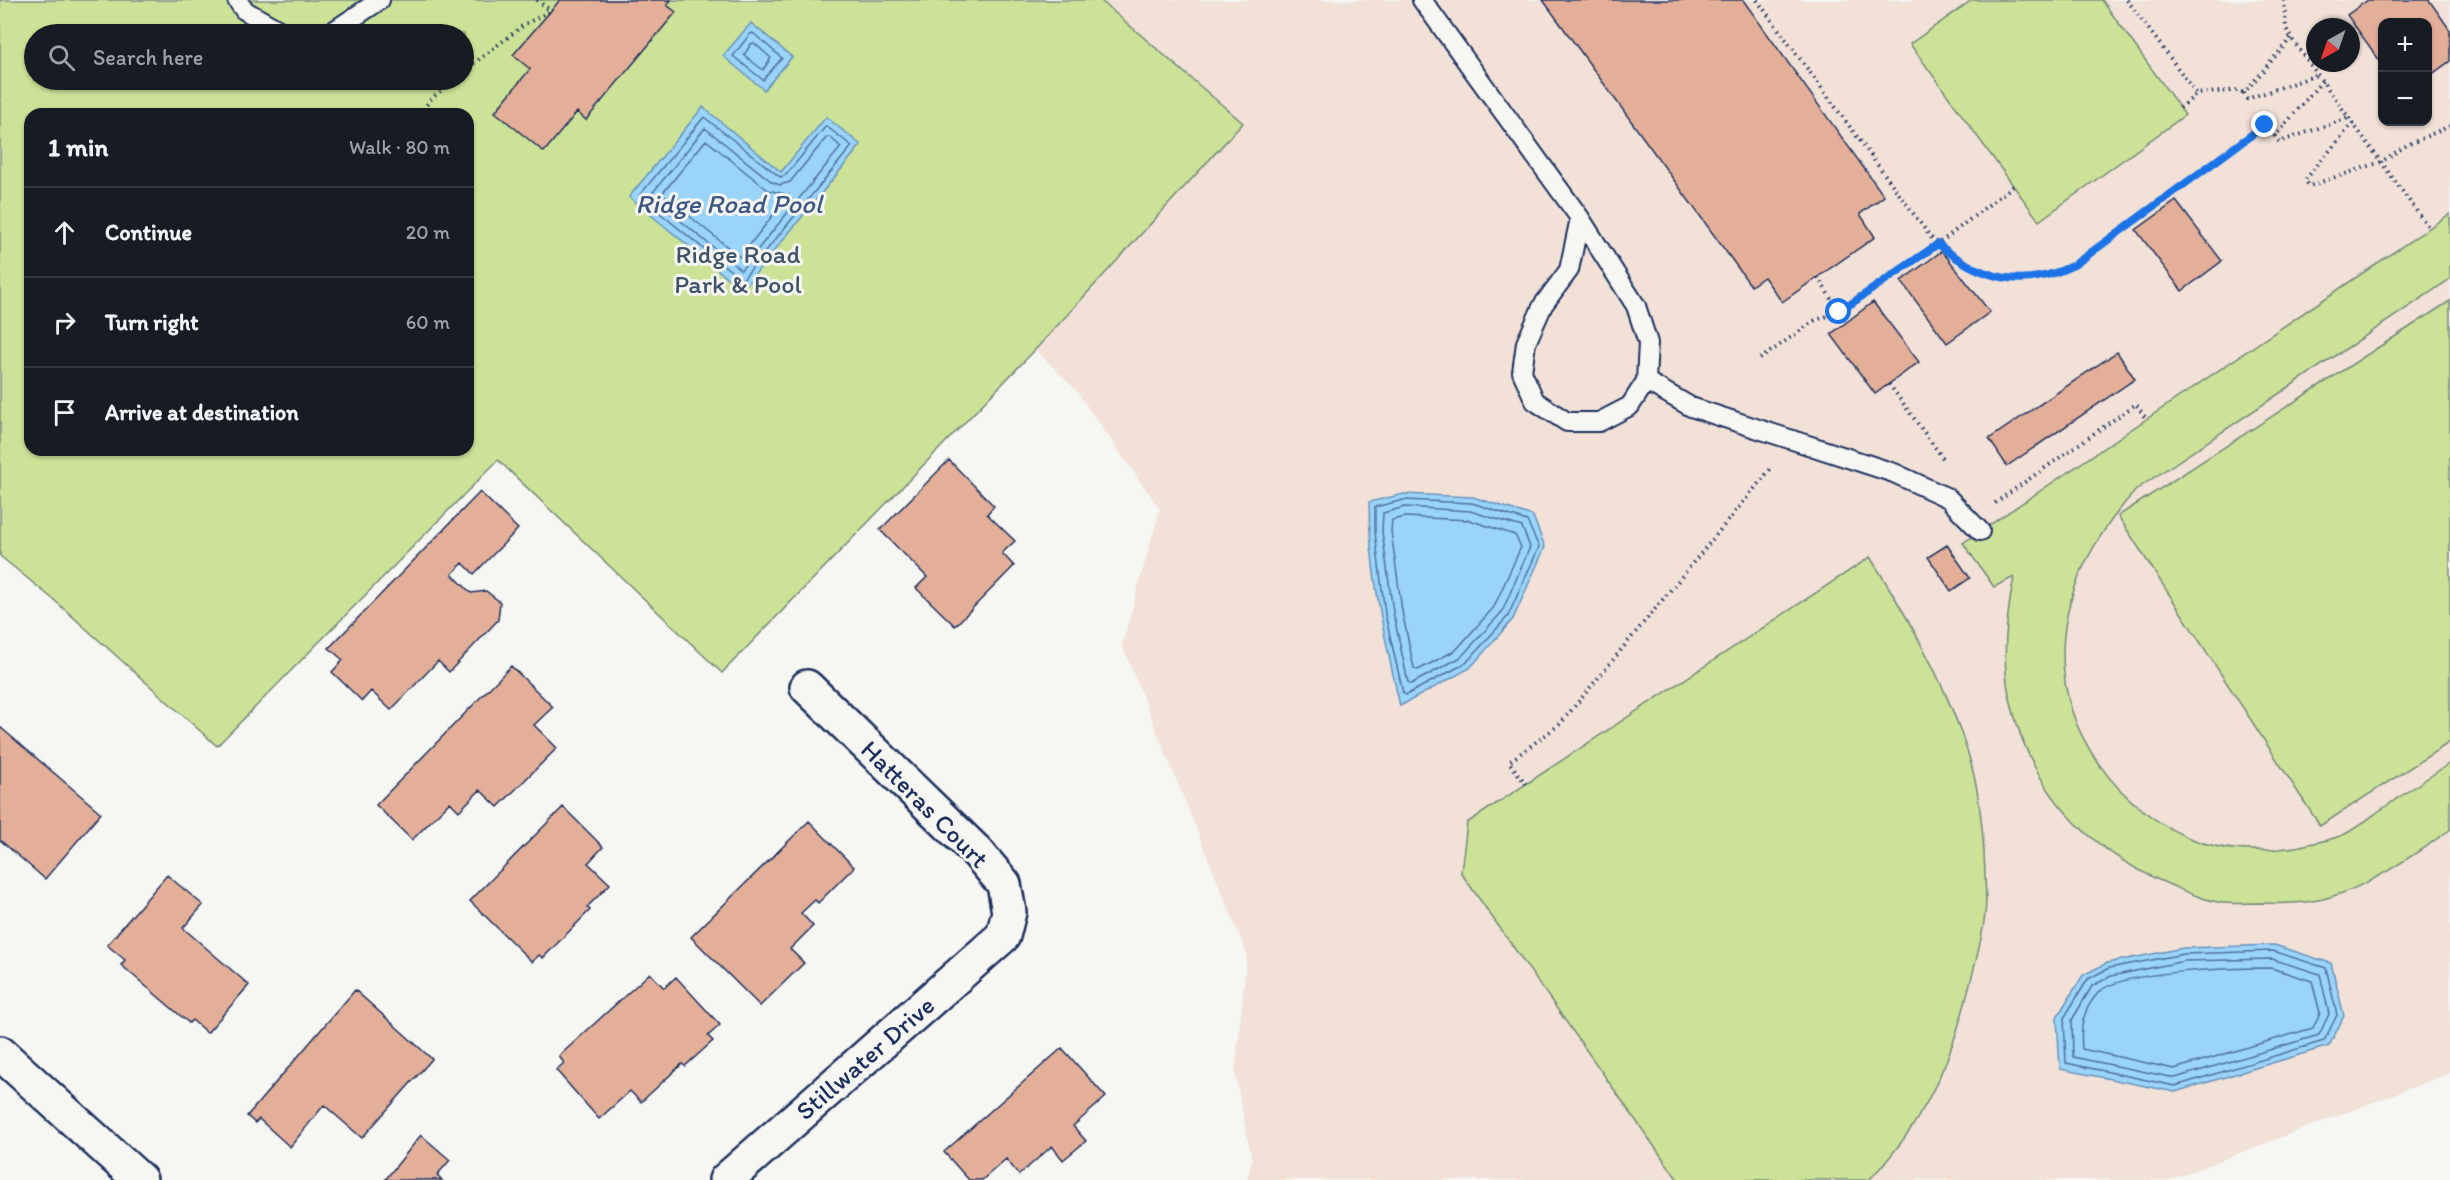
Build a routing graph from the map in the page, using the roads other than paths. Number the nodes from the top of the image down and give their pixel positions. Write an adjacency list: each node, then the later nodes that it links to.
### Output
1 (237, 0): 4 (lane)
2 (380, 0): 5 (lane)
3 (1422, 0): 6 (lane)
4 (268, 24)
5 (344, 24)
6 (1580, 218): 7 (lane); 7 (lane)
7 (1646, 381): 8 (lane)
8 (1980, 531)
9 (807, 687): 10 (street, Hatteras Court)
10 (1003, 936): 13 (street, Stillwater Drive)
11 (0, 1053): 12 (street)
12 (140, 1180)
13 (726, 1180)

